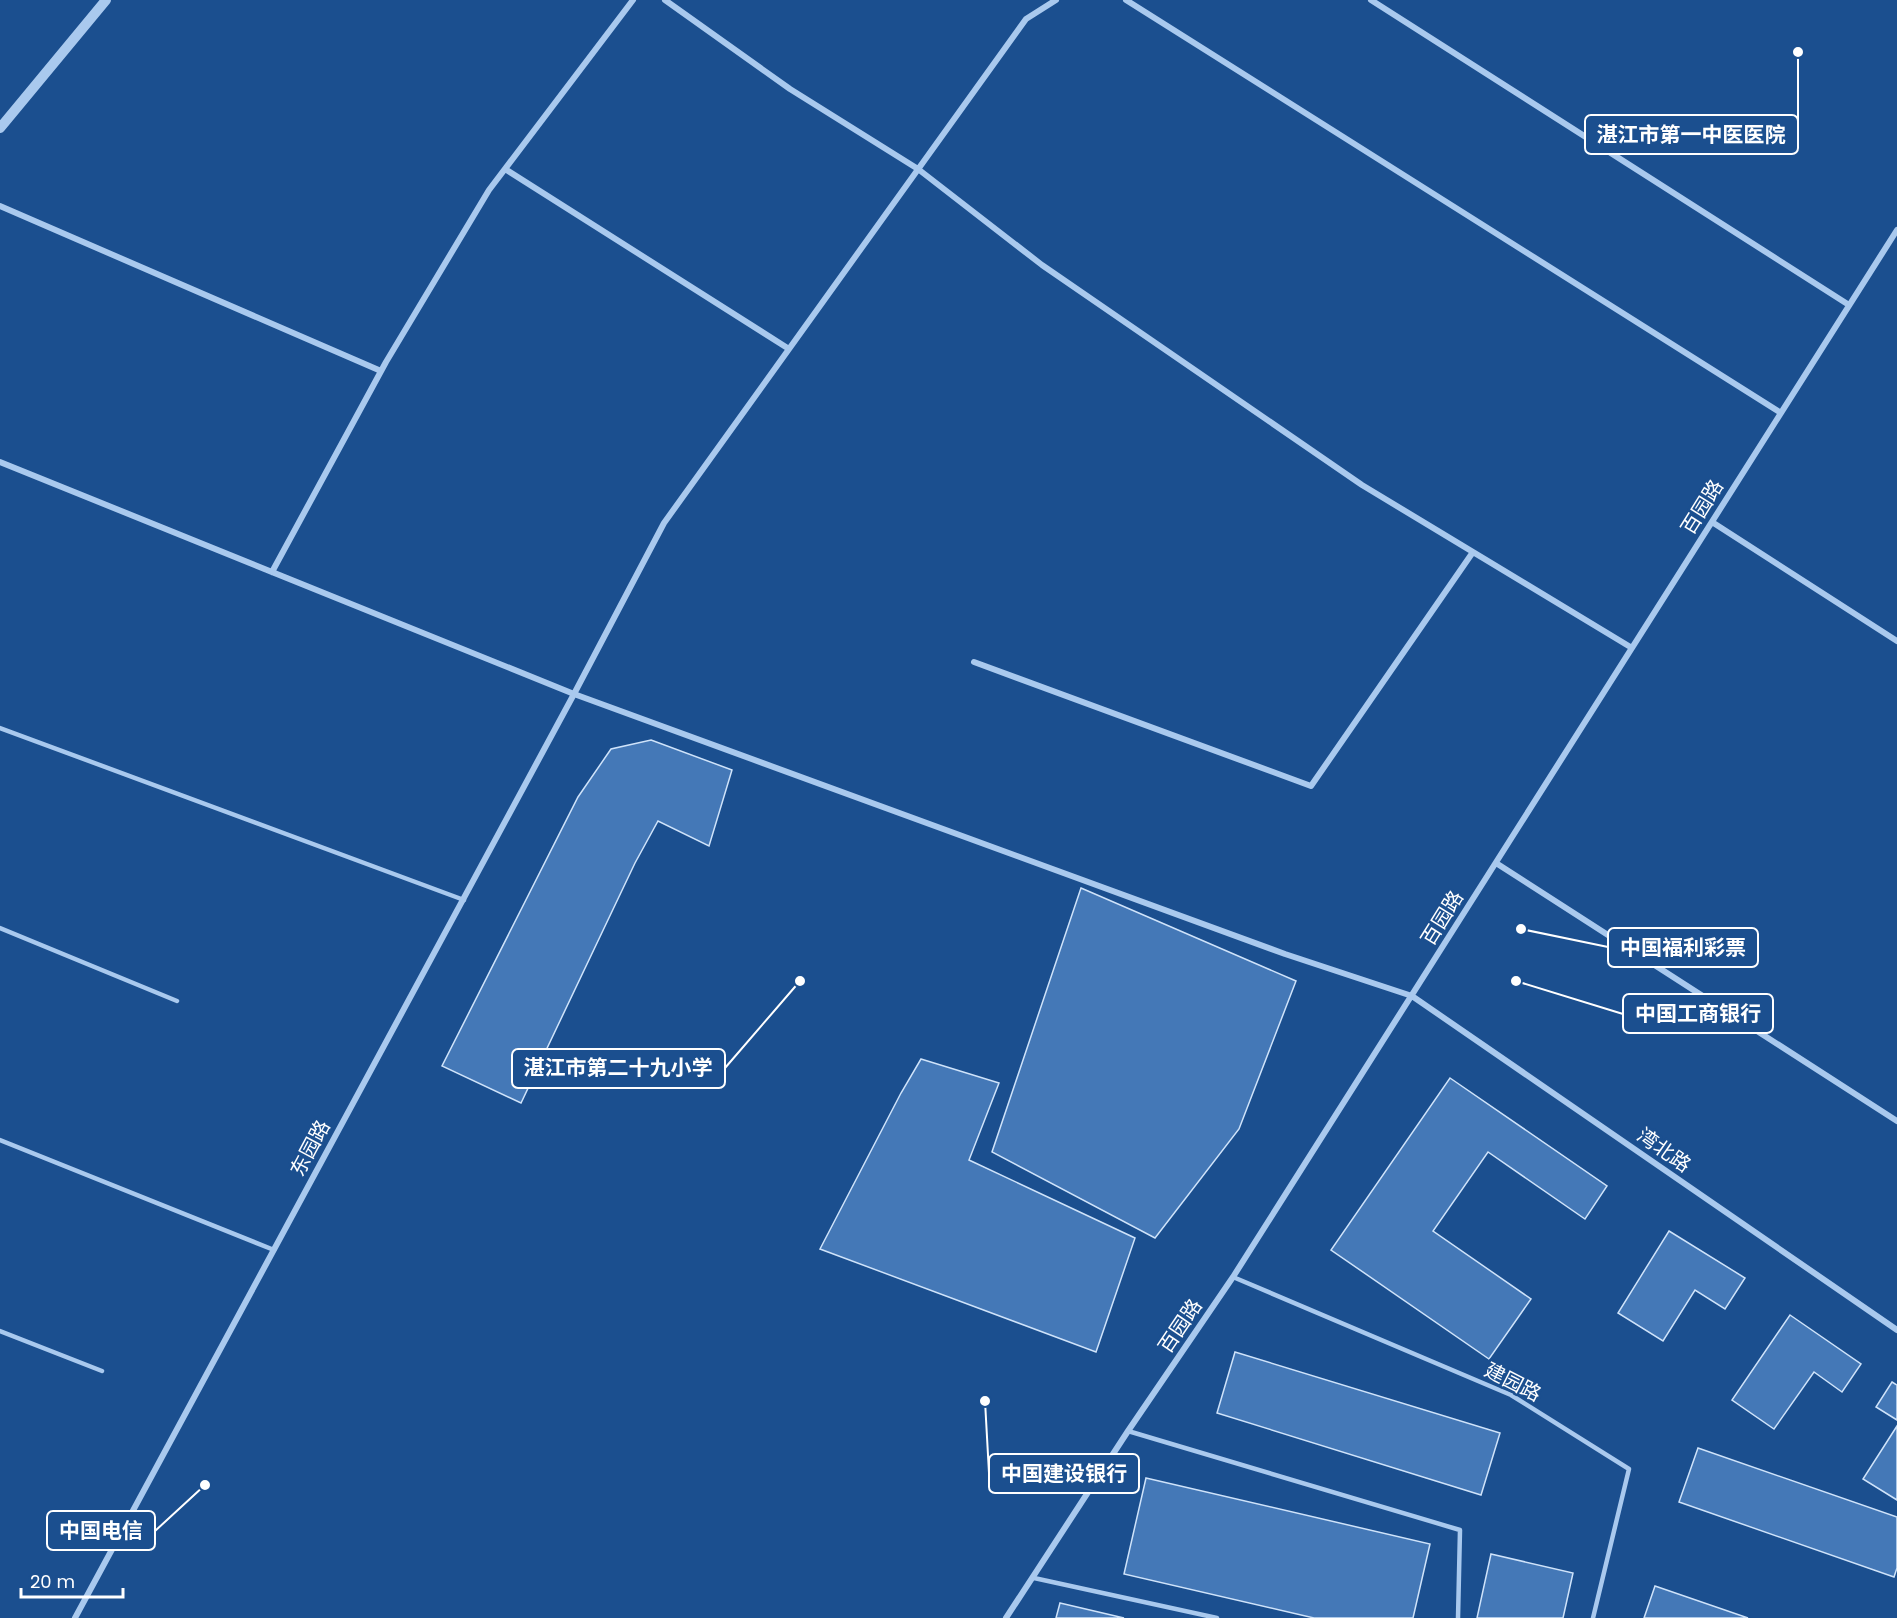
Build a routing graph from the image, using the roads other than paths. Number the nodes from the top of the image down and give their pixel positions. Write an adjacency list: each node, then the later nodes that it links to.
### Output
1 (106, 0): 7 (street)
2 (633, 0): 8 (street)
3 (664, 0): 9 (street)
4 (1056, 0): 9 (street, 东园路)
5 (1126, 0): 15 (street)
6 (1371, 0): 12 (street)
7 (0, 128)
8 (505, 169): 13 (street); 14 (street)
9 (918, 169): 13 (street, 东园路); 18 (street)
10 (0, 206): 14 (street)
11 (1897, 230): 12 (street, 百园路)
12 (1849, 305): 15 (street, 百园路)
13 (789, 349): 23 (street, 东园路)
14 (381, 371): 19 (street)
15 (1781, 413): 17 (street, 百园路)
16 (0, 462): 19 (street, 湾北路)
17 (1712, 522): 20 (street); 21 (street, 百园路)
18 (1473, 552): 21 (street); 22 (street)
19 (272, 572): 23 (street, 湾北路)
20 (1897, 641)
21 (1632, 648): 25 (street, 百园路)
22 (974, 662)
23 (574, 694): 26 (street, 东园路); 28 (street, 湾北路)
24 (0, 728): 26 (lane)
25 (1496, 863): 28 (street, 百园路); 30 (street)
26 (464, 900): 32 (street, 东园路)
27 (0, 928): 29 (lane)
28 (1412, 996): 33 (street, 百园路); 35 (street, 湾北路)
29 (177, 1001)
30 (1897, 1121)
31 (0, 1140): 32 (lane)
32 (274, 1250): 39 (street, 东园路)
33 (1233, 1277): 37 (street, 百园路); 43 (lane, 建园路)
34 (0, 1330): 36 (lane)
35 (1897, 1330)
36 (102, 1371)
37 (1128, 1431): 38 (street, 百园路); 42 (lane)
38 (1034, 1578): 40 (street, 百园路); 41 (lane)
39 (75, 1618)
40 (1006, 1618)
41 (1218, 1618)
42 (1458, 1618)
43 (1593, 1618)

